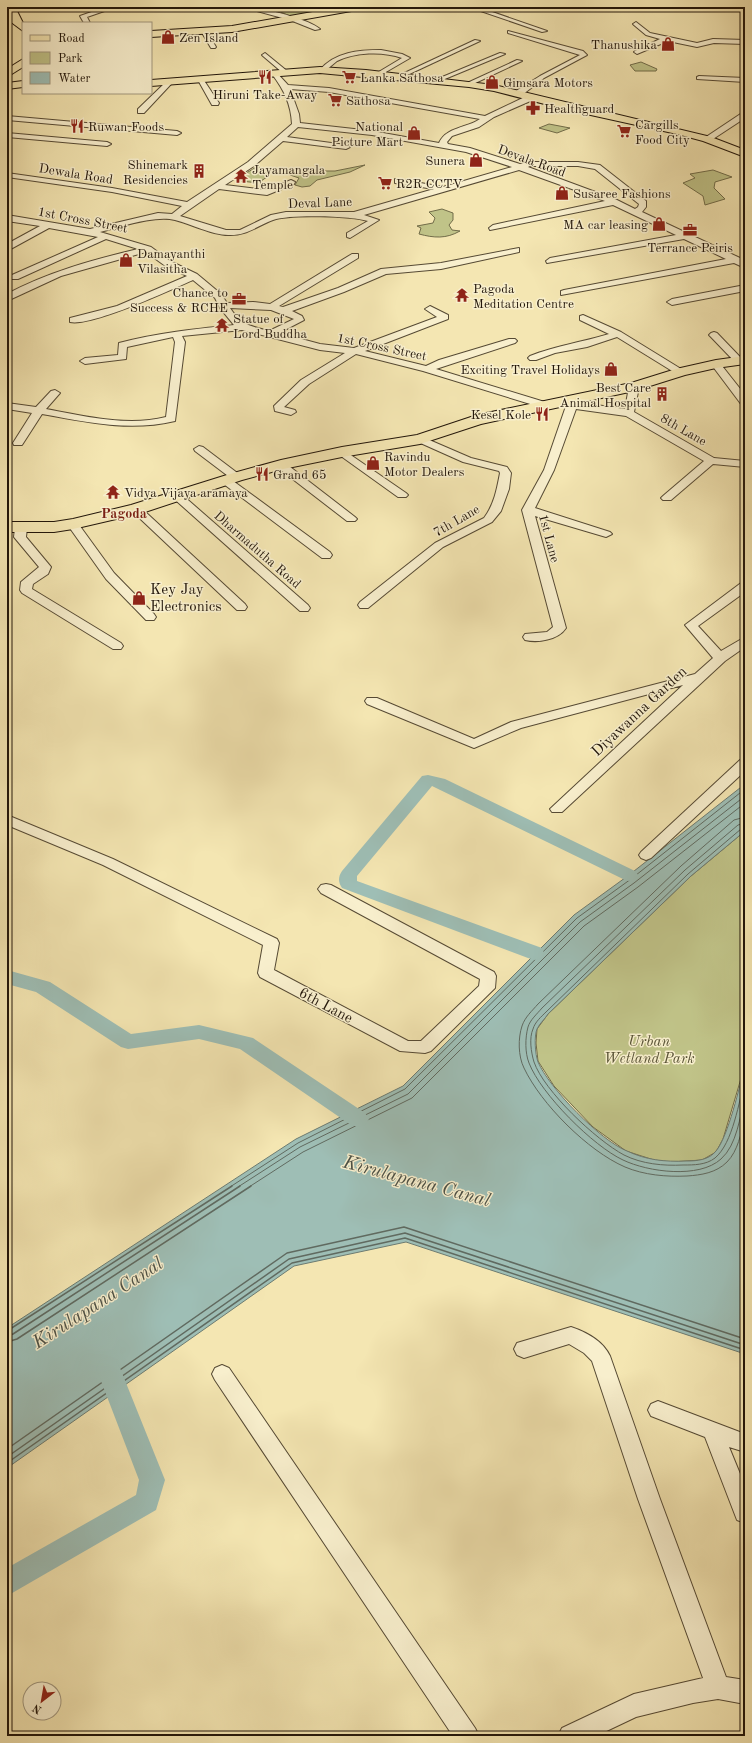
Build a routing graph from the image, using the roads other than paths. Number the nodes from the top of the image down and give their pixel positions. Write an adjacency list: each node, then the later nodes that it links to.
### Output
1 (113, 7): 6 (street)
2 (245, 7): 5 (street)
3 (357, 7): 5 (main road)
4 (472, 7): 10 (street)
5 (292, 19): 8 (street); 9 (main road)
6 (86, 22)
7 (636, 24): 13 (street)
8 (317, 29)
9 (204, 31): 12 (main road); 16 (street)
10 (544, 31)
11 (510, 32): 39 (street)
12 (152, 34)
13 (667, 39): 15 (street); 17 (street)
14 (477, 41): 26 (street)
15 (745, 42)
16 (213, 48)
17 (637, 52)
18 (502, 54): 29 (street)
19 (265, 55): 23 (street)
20 (16, 60): 24 (main road)
21 (519, 62): 36 (street)
22 (323, 70): 23 (main road); 25 (main road); 25 (street)
23 (280, 73): 28 (main road); 38 (street)
24 (7, 74)
25 (380, 74): 26 (main road)
26 (401, 76): 29 (main road)
27 (699, 78): 30 (street)
28 (201, 80): 34 (main road); 41 (street)
29 (438, 80): 36 (main road)
30 (745, 80)
31 (7, 81): 32 (main road)
32 (22, 82)
33 (22, 82): 37 (main road)
34 (169, 82): 35 (main road); 42 (street)
35 (152, 83)
36 (469, 84): 39 (main road)
37 (7, 86)
38 (286, 87): 45 (street); 46 (street)
39 (519, 93): 40 (main road)
40 (532, 97): 45 (street); 50 (main road)
41 (215, 103)
42 (142, 112)
43 (745, 115): 50 (street)
44 (7, 118): 47 (street)
45 (486, 118): 52 (street)
46 (296, 125): 49 (street); 52 (street, Devala Road)
47 (177, 133)
48 (7, 135): 51 (street)
49 (280, 138): 53 (street); 59 (street)
50 (707, 139): 54 (main road)
51 (107, 144)
52 (444, 145): 55 (street, Devala Road)
53 (346, 147)
54 (745, 154)
55 (520, 167): 60 (street, Deval Lane); 61 (street, Devala Road); 63 (street, Deval Lane)
56 (7, 175): 62 (street, Dewala Road)
57 (398, 181): 60 (street)
58 (291, 182): 59 (street)
59 (217, 186): 62 (street)
60 (443, 189): 64 (street, Deval Lane)
61 (614, 202): 63 (street, Devala Road); 68 (street)
62 (188, 205): 65 (street)
63 (634, 212): 72 (street, Devala Road)
64 (354, 215): 65 (street, Deval Lane); 70 (street)
65 (174, 217): 69 (street, Deval Lane)
66 (7, 218): 67 (street, 1st Cross Street)
67 (48, 225): 69 (street, 1st Cross Street); 73 (street)
68 (493, 228)
69 (90, 232): 71 (street, 1st Cross Street)
70 (350, 235)
71 (107, 236): 74 (street, 1st Cross Street); 81 (street)
72 (686, 236): 78 (street); 79 (street, Devala Road)
73 (7, 248)
74 (148, 248): 80 (street, 1st Cross Street); 84 (street)
75 (516, 250): 89 (street)
76 (745, 252): 79 (street)
77 (355, 256): 87 (street)
78 (550, 261)
79 (737, 261): 83 (street)
80 (194, 276): 86 (street, 1st Cross Street); 91 (street)
81 (15, 277)
82 (745, 288): 85 (street)
83 (564, 293)
84 (7, 298)
85 (672, 302)
86 (223, 306): 87 (street); 92 (street, 1st Cross Street)
87 (272, 307): 89 (street)
88 (430, 309): 98 (street)
89 (285, 310): 95 (street)
90 (583, 318): 94 (street)
91 (73, 320)
92 (242, 327): 93 (street); 95 (street, 1st Cross Street)
93 (176, 334): 101 (street); 111 (street)
94 (618, 334): 99 (street); 104 (street)
95 (268, 335): 98 (street, 1st Cross Street)
96 (714, 335): 100 (street)
97 (512, 341): 103 (street)
98 (355, 351): 103 (street, 1st Cross Street); 112 (street)
99 (533, 358)
100 (742, 360): 102 (main road)
101 (85, 361)
102 (716, 364): 104 (main road); 107 (street)
103 (427, 369): 109 (street, 1st Cross Street)
104 (681, 372): 105 (main road)
105 (634, 387): 108 (main road); 113 (street)
106 (55, 392): 111 (street)
107 (745, 402)
108 (568, 403): 109 (main road); 113 (street, 8th Lane); 126 (street, 1st Lane)
109 (544, 405): 114 (main road)
110 (7, 406): 111 (street)
111 (40, 409): 115 (street)
112 (291, 412)
113 (629, 413): 118 (street, 8th Lane)
114 (420, 439): 117 (main road); 133 (street, 7th Lane)
115 (18, 443)
116 (199, 449): 121 (street)
117 (342, 452): 120 (main road); 123 (street)
118 (712, 461): 119 (street, 8th Lane); 124 (street)
119 (745, 464)
120 (281, 465): 121 (main road); 127 (street)
121 (231, 478): 122 (main road); 131 (street)
122 (176, 495): 125 (main road); 135 (street, Dharmadutha Road)
123 (402, 495)
124 (668, 498)
125 (136, 509): 128 (main road); 134 (street)
126 (528, 510): 130 (street); 137 (street, 1st Lane)
127 (351, 519)
128 (73, 524): 129 (main road); 136 (street)
129 (14, 527): 139 (street)
130 (606, 534)
131 (326, 555)
132 (745, 586): 140 (street)
133 (364, 605)
134 (240, 607)
135 (304, 608)
136 (150, 617)
137 (529, 637)
138 (745, 641): 140 (street, Diyawanna Garden)
139 (117, 646)
140 (720, 658): 141 (street, Diyawanna Garden)
141 (702, 676): 142 (street); 144 (street, Diyawanna Garden)
142 (372, 701)
143 (745, 764): 146 (street)
144 (557, 809)
145 (7, 820): 147 (street, 6th Lane)
146 (646, 855)
147 (326, 889)
148 (524, 1349): 154 (street)
149 (222, 1374): 156 (street)
150 (658, 1410): 151 (street)
151 (713, 1431): 152 (street); 153 (street)
152 (745, 1443)
153 (745, 1513)
154 (718, 1687): 155 (street); 157 (street)
155 (745, 1692)
156 (467, 1736)
157 (570, 1736)

